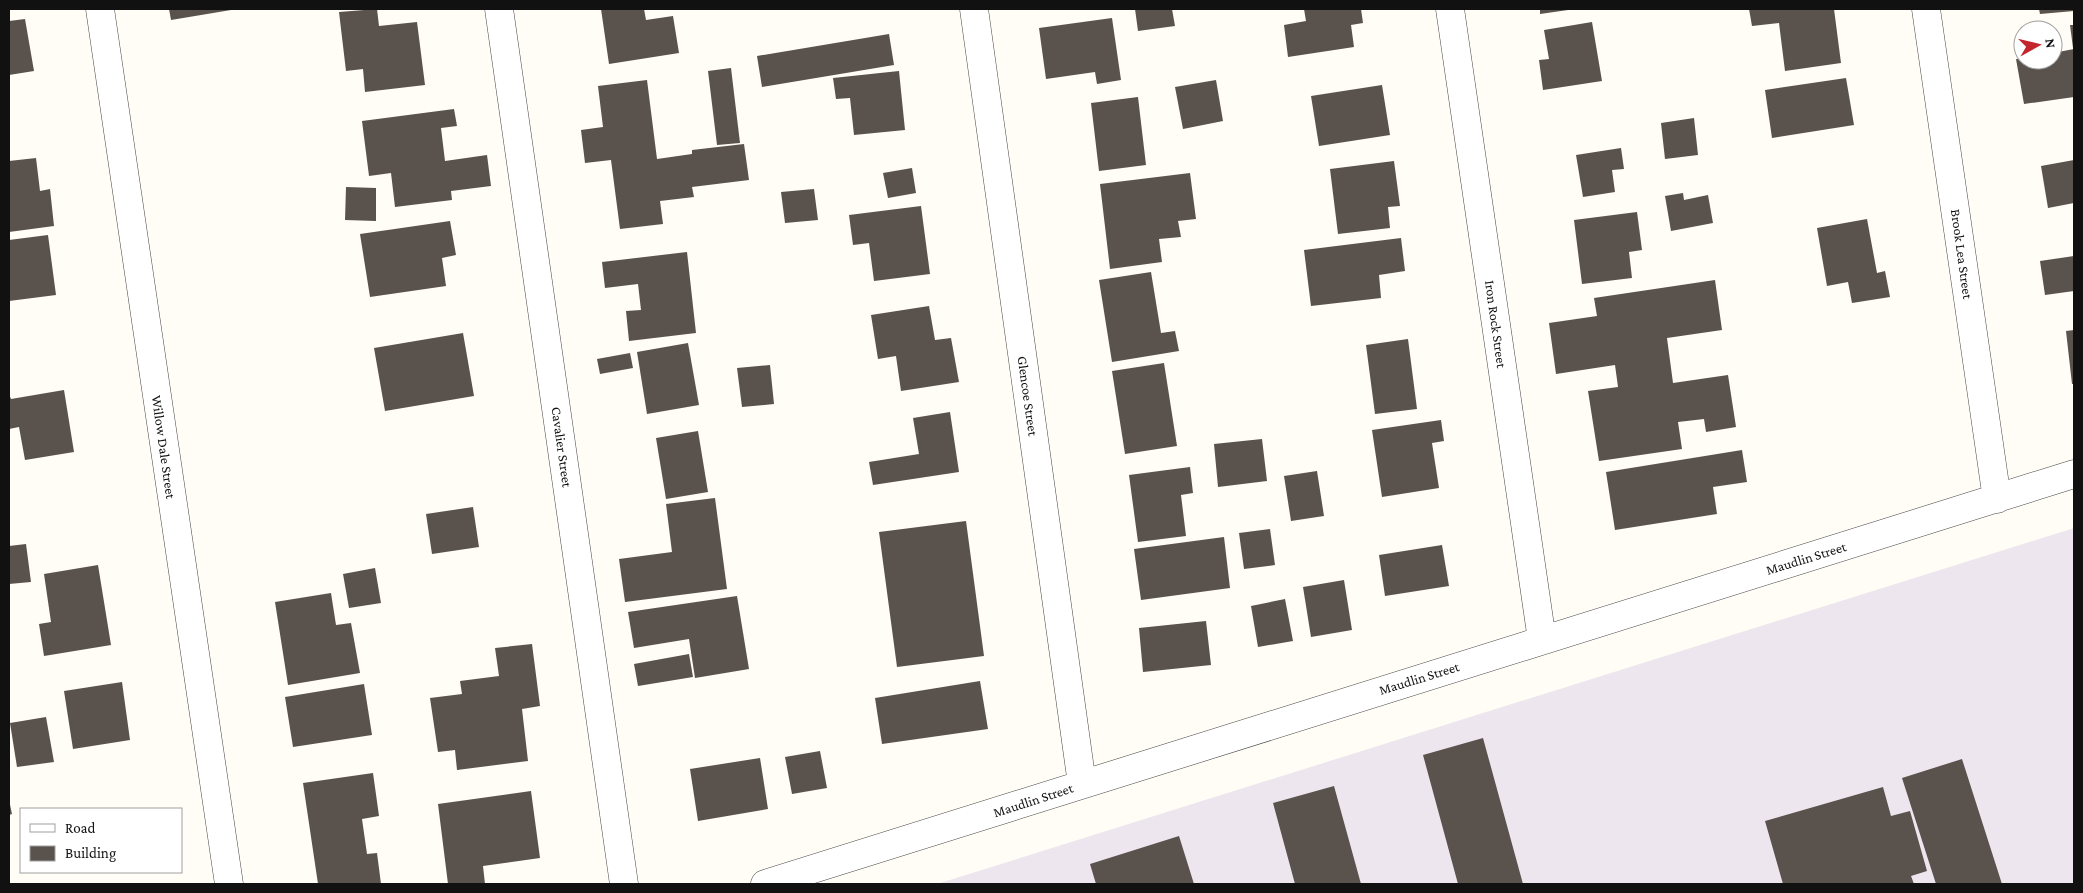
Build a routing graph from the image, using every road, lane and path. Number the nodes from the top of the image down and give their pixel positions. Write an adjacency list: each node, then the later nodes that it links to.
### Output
1 (100, 9): 10 (street, Willow Dale Street)
2 (499, 9): 11 (street, Cavalier Street)
3 (974, 9): 9 (street, Glencoe Street)
4 (1450, 9): 8 (street, Iron Rock Street)
5 (1926, 9): 7 (street, Brook Lea Street)
6 (2074, 474): 7 (street, Maudlin Street)
7 (1997, 499): 8 (street, Maudlin Street)
8 (1542, 640): 9 (street, Maudlin Street)
9 (1082, 784): 12 (street, Maudlin Street)
10 (229, 884)
11 (624, 884)
12 (765, 884)

